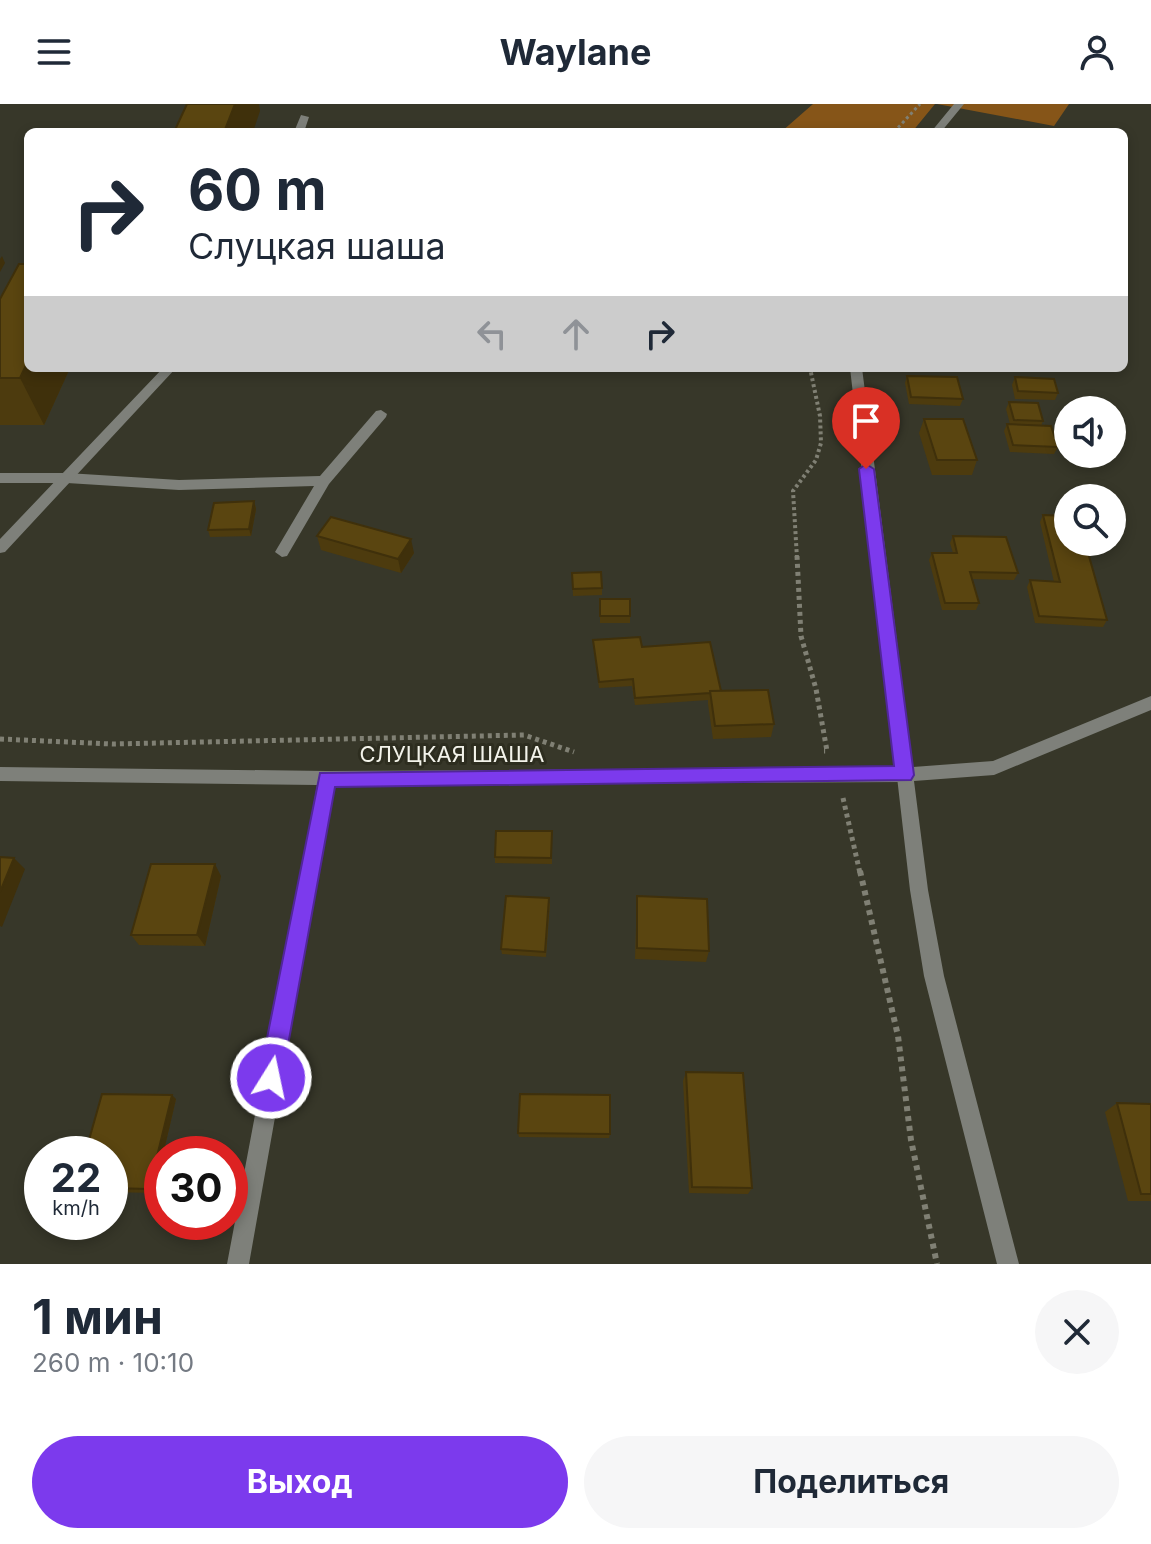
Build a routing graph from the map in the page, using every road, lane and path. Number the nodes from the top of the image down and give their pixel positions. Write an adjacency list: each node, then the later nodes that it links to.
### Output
1 (920, 104): 5 (path)
2 (958, 105): 6 (street)
3 (304, 117): 4 (street)
4 (300, 128)
5 (898, 128)
6 (939, 128)
7 (166, 372): 12 (street)
8 (811, 372): 18 (path)
9 (856, 372): 21 (street)
10 (381, 414): 13 (street)
11 (0, 478): 12 (street)
12 (67, 478): 13 (street); 14 (street)
13 (324, 481): 15 (street)
14 (0, 548)
15 (282, 552)
16 (1151, 703): 21 (street, СЛУЦКАЯ ШАША)
17 (0, 739): 19 (path)
18 (811, 751)
19 (579, 753)
20 (0, 774): 22 (street, СЛУЦКАЯ ШАША)
21 (904, 775): 22 (street, СЛУЦКАЯ ШАША); 26 (street)
22 (327, 778): 24 (street)
23 (843, 797): 25 (path)
24 (238, 1264)
25 (937, 1264)
26 (1008, 1264)

